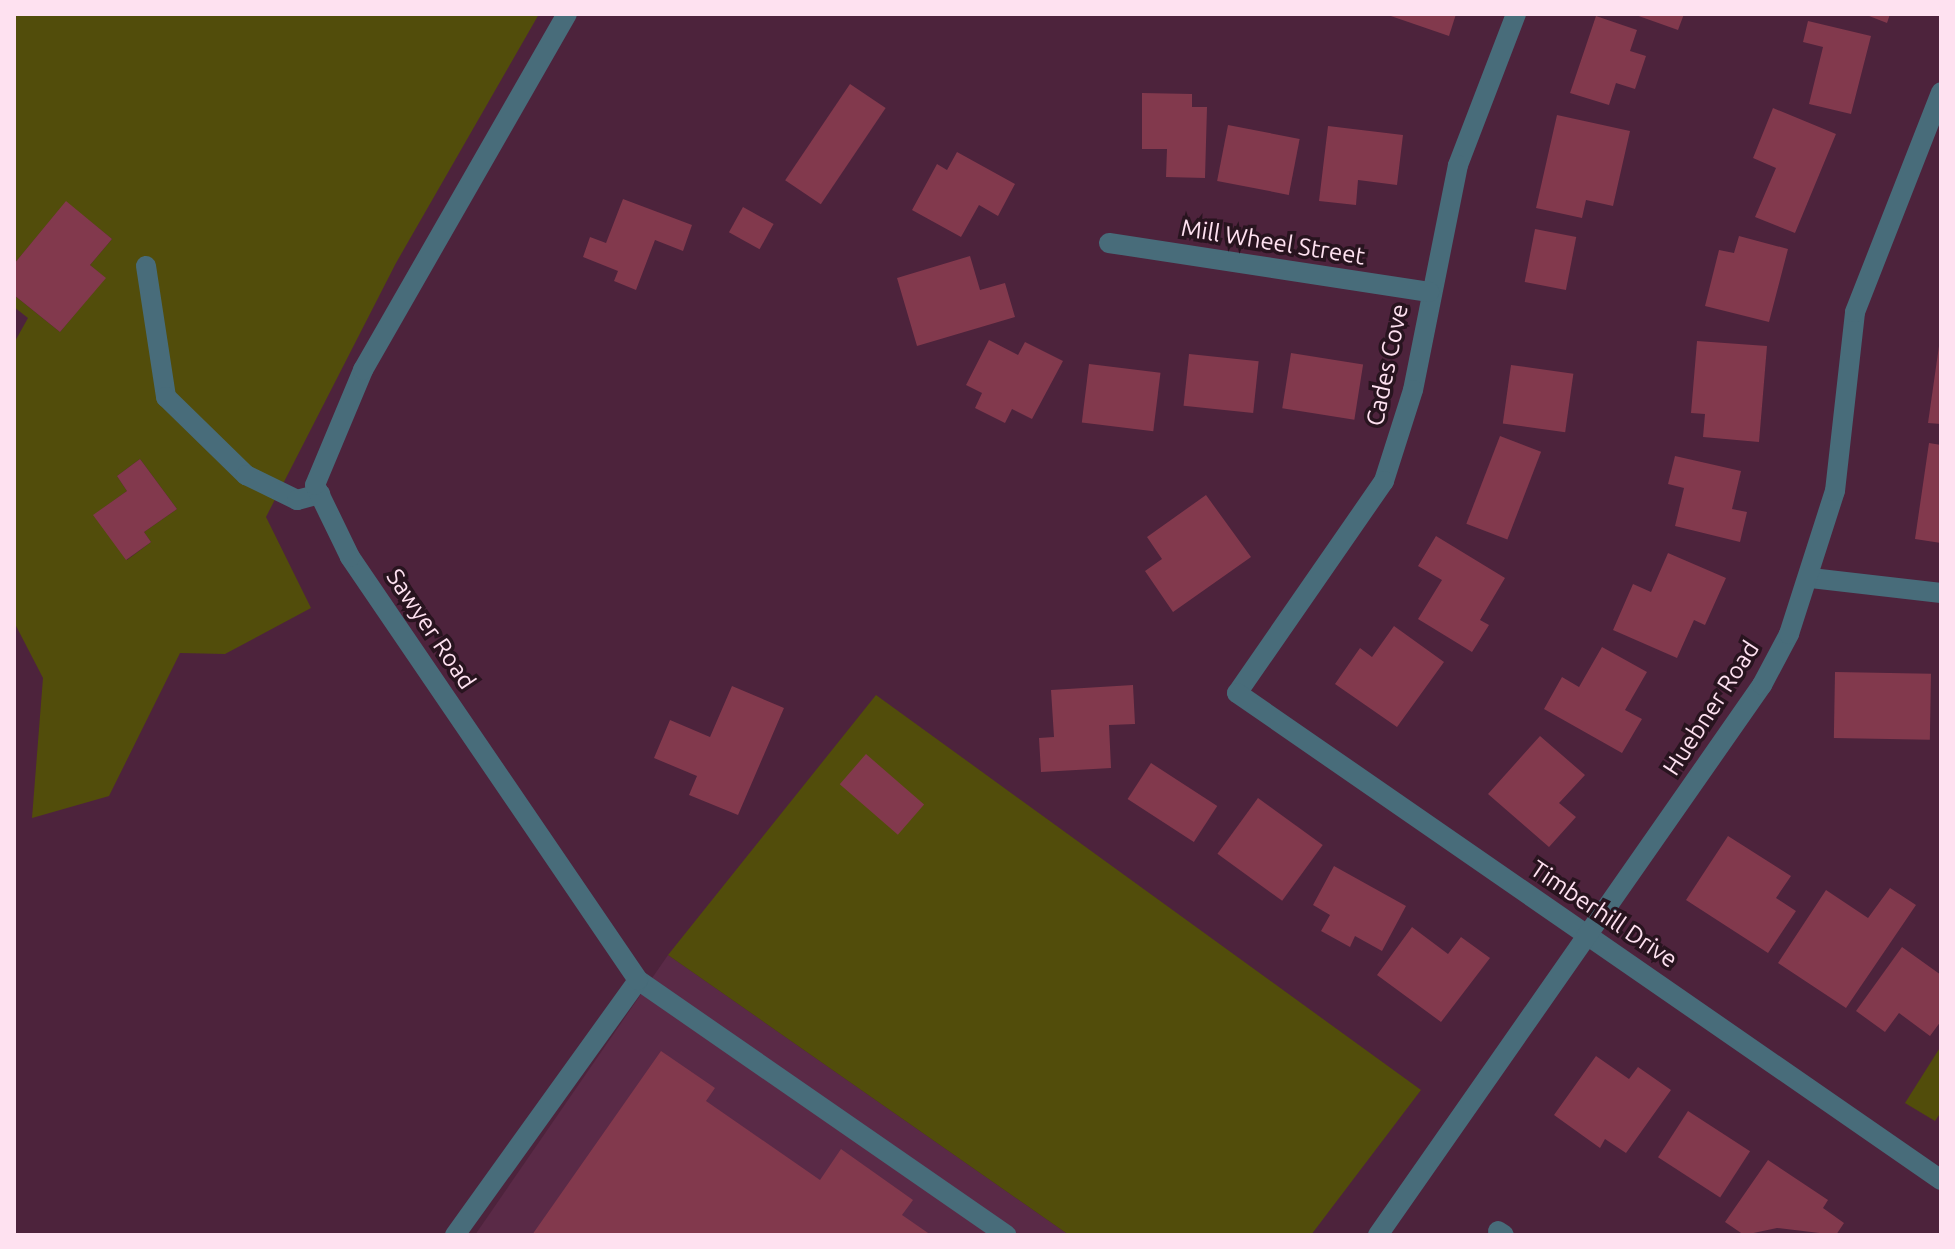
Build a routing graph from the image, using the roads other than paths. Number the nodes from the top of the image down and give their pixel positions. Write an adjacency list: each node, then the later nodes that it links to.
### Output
1 (567, 14): 7 (street)
2 (1516, 14): 6 (street, Cades Cove)
3 (1941, 92): 8 (street, Huebner Road)
4 (1109, 243): 6 (street, Mill Wheel Street)
5 (146, 266): 7 (street)
6 (1429, 292): 10 (street, Cades Cove)
7 (320, 494): 12 (street, Sawyer Road)
8 (1811, 578): 9 (street); 11 (street, Huebner Road)
9 (1941, 593)
10 (1237, 693): 11 (street, Timberhill Drive)
11 (1587, 935): 13 (street, Timberhill Drive); 16 (street, Huebner Road)
12 (638, 980): 14 (street); 15 (street)
13 (1941, 1180)
14 (455, 1235)
15 (1006, 1235)
16 (1378, 1235)

